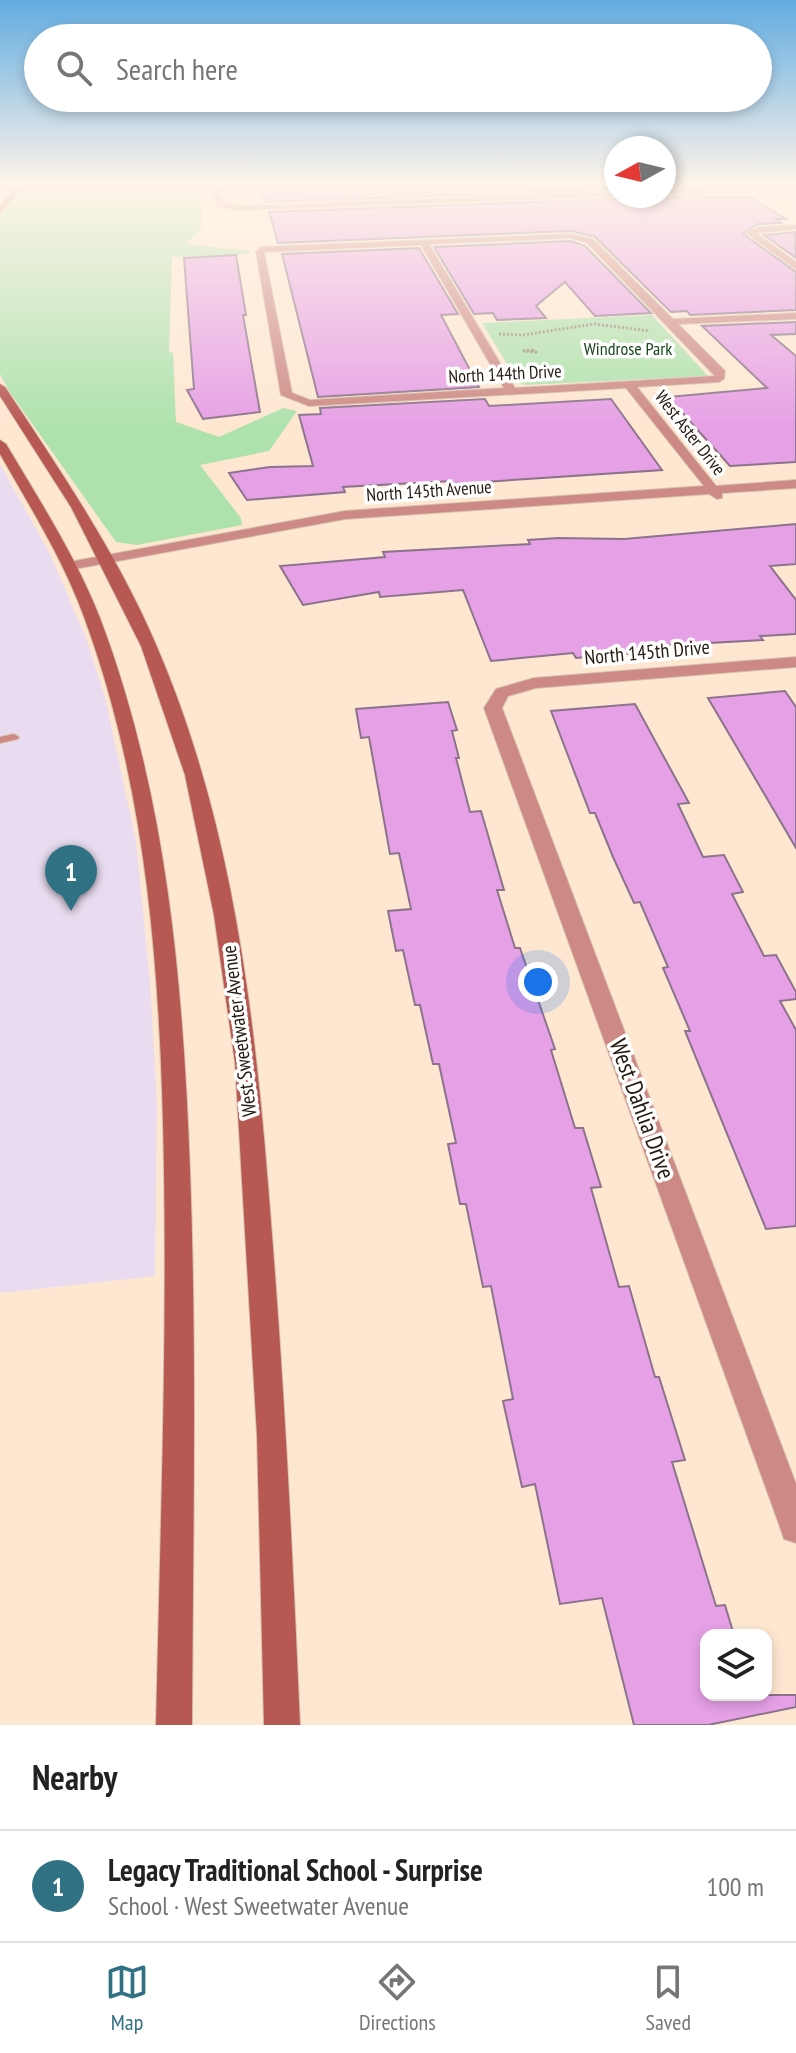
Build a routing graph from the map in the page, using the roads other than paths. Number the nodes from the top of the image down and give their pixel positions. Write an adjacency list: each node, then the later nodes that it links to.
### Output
1 (263, 266): 7 (street, North 144th Drive)
2 (438, 266): 7 (street)
3 (615, 266): 5 (street)
4 (796, 316): 5 (street)
5 (670, 322): 6 (street, North 144th Drive)
6 (630, 386): 7 (street, North 144th Drive); 11 (street, West Aster Drive)
7 (512, 392)
8 (2, 393): 13 (street, West Sweetwater Avenue)
9 (0, 444): 14 (street)
10 (796, 484): 11 (street, North 145th Avenue)
11 (717, 496): 12 (street, North 145th Avenue); 13 (street, North 145th Avenue)
12 (796, 497)
13 (110, 565): 14 (street, North 145th Avenue); 21 (street, West Sweetwater Avenue)
14 (72, 573): 20 (street)
15 (796, 662): 16 (street, North 145th Drive)
16 (502, 693): 19 (street, West Dahlia Drive)
17 (14, 737): 18 (lane)
18 (0, 740)
19 (796, 1527)
20 (174, 1725)
21 (282, 1725)

